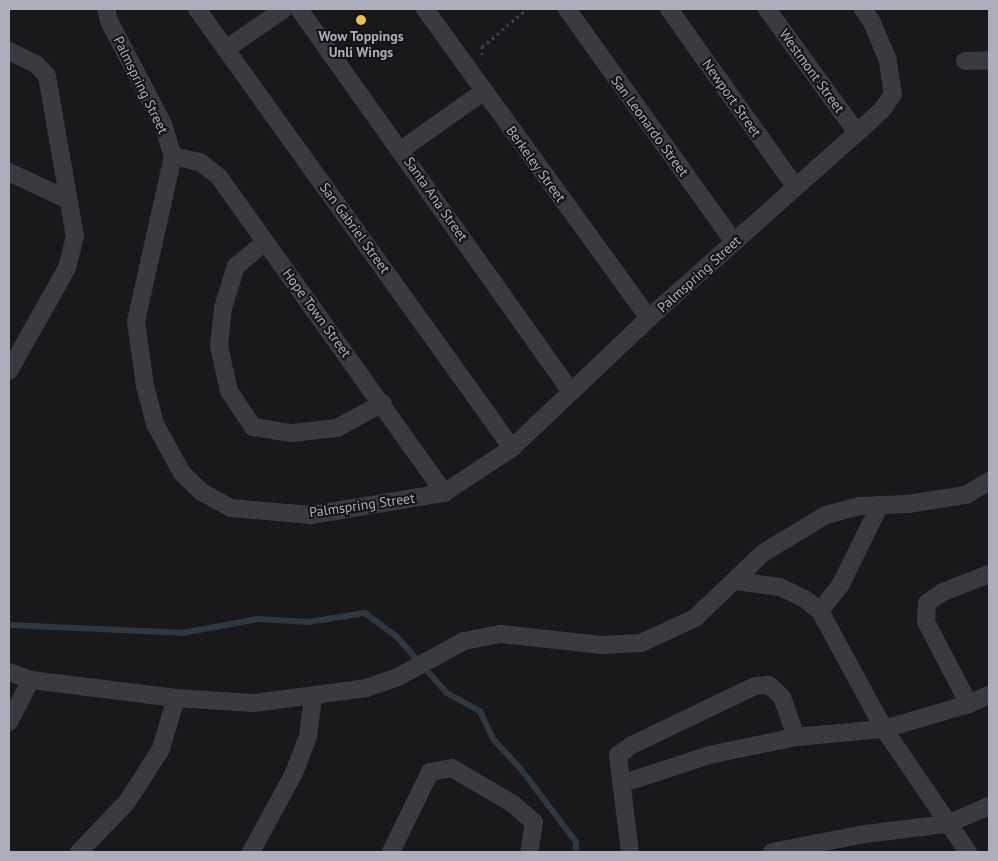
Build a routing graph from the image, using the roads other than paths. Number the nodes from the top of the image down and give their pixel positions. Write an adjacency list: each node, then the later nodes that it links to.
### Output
1 (106, 9): 17 (street, Palmspring Street)
2 (197, 9): 10 (street, San Gabriel Street)
3 (284, 9): 10 (street)
4 (299, 9): 16 (street, Santa Ana Street)
5 (426, 9): 14 (street, Berkeley Street)
6 (567, 9): 22 (street, San Leonardo Street)
7 (669, 9): 19 (street, Newport Street)
8 (767, 9): 15 (street, Westmont Street)
9 (863, 9): 15 (street, Palmspring Street)
10 (226, 50): 27 (street, San Gabriel Street)
11 (9, 51): 20 (street)
12 (989, 60): 13 (street)
13 (965, 61)
14 (483, 92): 16 (street); 23 (street, Berkeley Street)
15 (857, 133): 19 (street, Palmspring Street)
16 (401, 150): 25 (street, Santa Ana Street)
17 (173, 156): 21 (street, Hope Town Street); 29 (street, Palmspring Street)
18 (9, 172): 20 (street)
19 (796, 188): 22 (street, Palmspring Street)
20 (66, 199): 24 (street)
21 (265, 242): 26 (street, Hope Town Street); 26 (street)
22 (734, 242): 23 (street, Palmspring Street)
23 (649, 318): 25 (street, Palmspring Street)
24 (10, 365)
25 (570, 391): 27 (street, Palmspring Street)
26 (383, 403): 29 (street, Hope Town Street)
27 (512, 448): 29 (street, Palmspring Street)
28 (989, 481): 30 (street)
29 (444, 493)
30 (880, 505): 32 (street); 33 (street)
31 (989, 574): 39 (street)
32 (736, 581): 33 (street); 37 (street)
33 (820, 611): 41 (street)
34 (9, 672): 35 (street)
35 (31, 680): 38 (street); 40 (street)
36 (989, 695): 39 (street)
37 (312, 696): 38 (street); 47 (street)
38 (176, 698): 46 (street)
39 (970, 704): 41 (street)
40 (9, 722)
41 (884, 729): 42 (street); 45 (street)
42 (796, 738): 43 (street); 43 (street)
43 (621, 784): 50 (street)
44 (989, 806): 45 (street)
45 (947, 824): 51 (street); 52 (street)
46 (79, 852)
47 (251, 852)
48 (391, 852): 49 (street)
49 (529, 852)
50 (630, 852)
51 (772, 852)
52 (968, 852)

